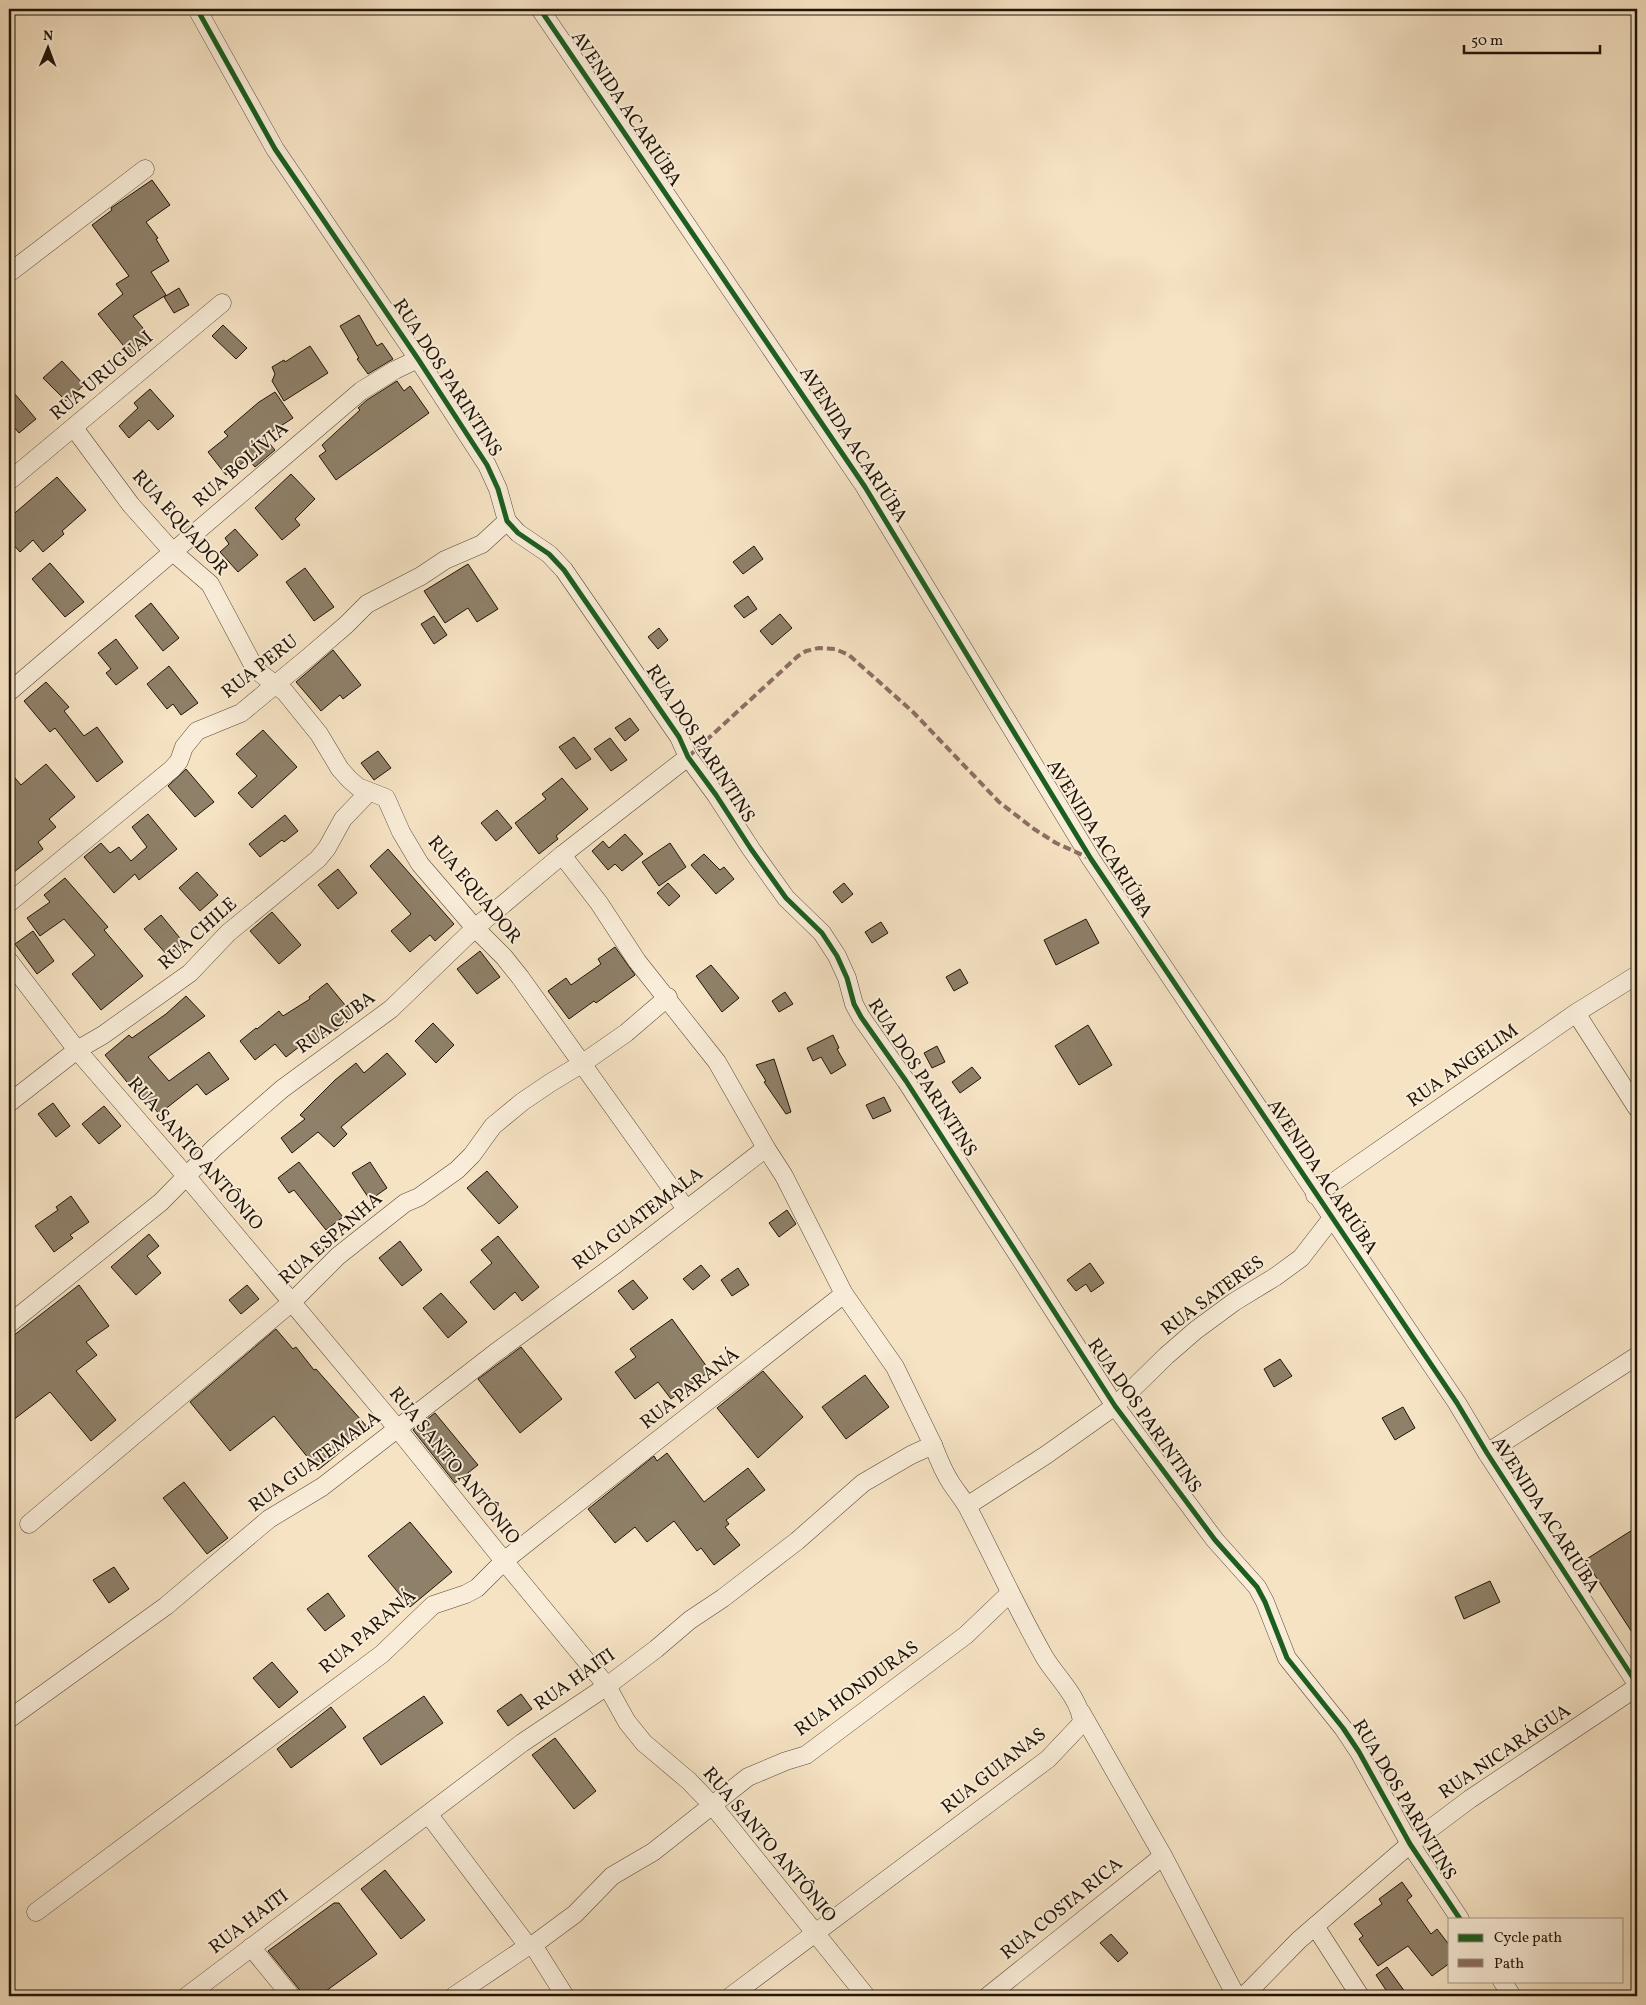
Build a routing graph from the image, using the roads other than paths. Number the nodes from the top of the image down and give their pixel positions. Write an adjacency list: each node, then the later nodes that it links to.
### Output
1 (197, 9): 6 (street, RUA DOS PARINTINS)
2 (540, 9): 28 (street, AVENIDA ACARIÚBA)
3 (145, 169): 4 (street)
4 (9, 273)
5 (222, 303): 7 (street, RUA URUGUAI)
6 (418, 359): 9 (street, RUA DOS PARINTINS); 10 (street, RUA BOLÍVIA)
7 (74, 428): 8 (street, RUA URUGUAI); 10 (street, RUA EQUADOR)
8 (9, 481)
9 (507, 521): 11 (street, RUA PERU); 13 (street, RUA DOS PARINTINS)
10 (173, 552): 11 (street, RUA EQUADOR); 12 (street, RUA BOLÍVIA)
11 (275, 684): 14 (street, RUA EQUADOR); 16 (street, RUA PERU)
12 (9, 692)
13 (688, 756): 15 (street, RUA CUBA); 35 (street, RUA DOS PARINTINS)
14 (369, 792): 17 (street, RUA EQUADOR); 22 (street, RUA CHILE)
15 (562, 855): 17 (street, RUA CUBA); 20 (street)
16 (9, 903)
17 (475, 928): 23 (street, RUA EQUADOR); 27 (street, RUA CUBA)
18 (9, 961): 22 (street, RUA SANTO ANTÔNIO)
19 (1637, 975): 21 (street, RUA ANGELIM)
20 (668, 997): 23 (street, RUA ESPANHA); 26 (street)
21 (1576, 1013): 25 (street); 28 (street, RUA ANGELIM)
22 (77, 1050): 24 (street, RUA CHILE); 27 (street, RUA SANTO ANTÔNIO)
23 (583, 1064): 29 (street, RUA EQUADOR); 32 (street, RUA ESPANHA)
24 (9, 1103)
25 (1637, 1108)
26 (766, 1148): 29 (street, RUA GUATEMALA); 31 (street)
27 (187, 1177): 32 (street, RUA SANTO ANTÔNIO); 33 (street, RUA CUBA)
28 (1315, 1195): 30 (street, AVENIDA ACARIÚBA)
29 (686, 1209): 36 (street, RUA GUATEMALA)
30 (1332, 1218): 35 (street, RUA SATERES); 38 (street, AVENIDA ACARIÚBA)
31 (844, 1294): 37 (street); 41 (street, RUA PARANÁ)
32 (292, 1302): 36 (street, RUA SANTO ANTÔNIO); 40 (street, RUA ESPANHA)
33 (9, 1324)
34 (1637, 1356): 38 (street)
35 (1115, 1406): 39 (street, RUA SATERES); 50 (street, RUA DOS PARINTINS)
36 (397, 1428): 41 (street, RUA SANTO ANTÔNIO); 47 (street, RUA GUATEMALA)
37 (933, 1445): 39 (street); 44 (street, RUA HAITI)
38 (1487, 1453): 43 (street, AVENIDA ACARIÚBA)
39 (967, 1506): 42 (street)
40 (29, 1524)
41 (504, 1561): 44 (street, RUA SANTO ANTÔNIO); 52 (street, RUA PARANÁ)
42 (1010, 1593): 46 (street); 48 (street, RUA HONDURAS)
43 (1637, 1684)
44 (607, 1686): 48 (street, RUA SANTO ANTÔNIO); 49 (street, RUA HAITI)
45 (1637, 1687): 50 (street, RUA NICARÁGUA)
46 (1082, 1712): 51 (street); 55 (street, RUA GUIANAS)
47 (9, 1719)
48 (713, 1806): 55 (street, RUA SANTO ANTÔNIO); 56 (street, RUA HONDURAS)
49 (429, 1814): 56 (street); 57 (street, RUA HAITI)
50 (1410, 1844): 53 (street, RUA DOS PARINTINS); 54 (street, RUA NICARÁGUA)
51 (1162, 1856): 65 (street, RUA COSTA RICA); 66 (street)
52 (36, 1912)
53 (1459, 1918)
54 (1315, 1926): 67 (street, RUA NICARÁGUA); 68 (street)
55 (814, 1932): 63 (street, RUA GUIANAS); 64 (street, RUA SANTO ANTÔNIO)
56 (530, 1946): 61 (street, RUA HONDURAS); 62 (street)
57 (252, 1947): 59 (street, RUA HAITI); 60 (street)
58 (1503, 1982): 69 (street)
59 (187, 1996)
60 (291, 1996)
61 (454, 1996)
62 (565, 1996)
63 (731, 1996)
64 (866, 1996)
65 (988, 1996)
66 (1236, 1996)
67 (1244, 1996)
68 (1360, 1996)
69 (1512, 1996)

